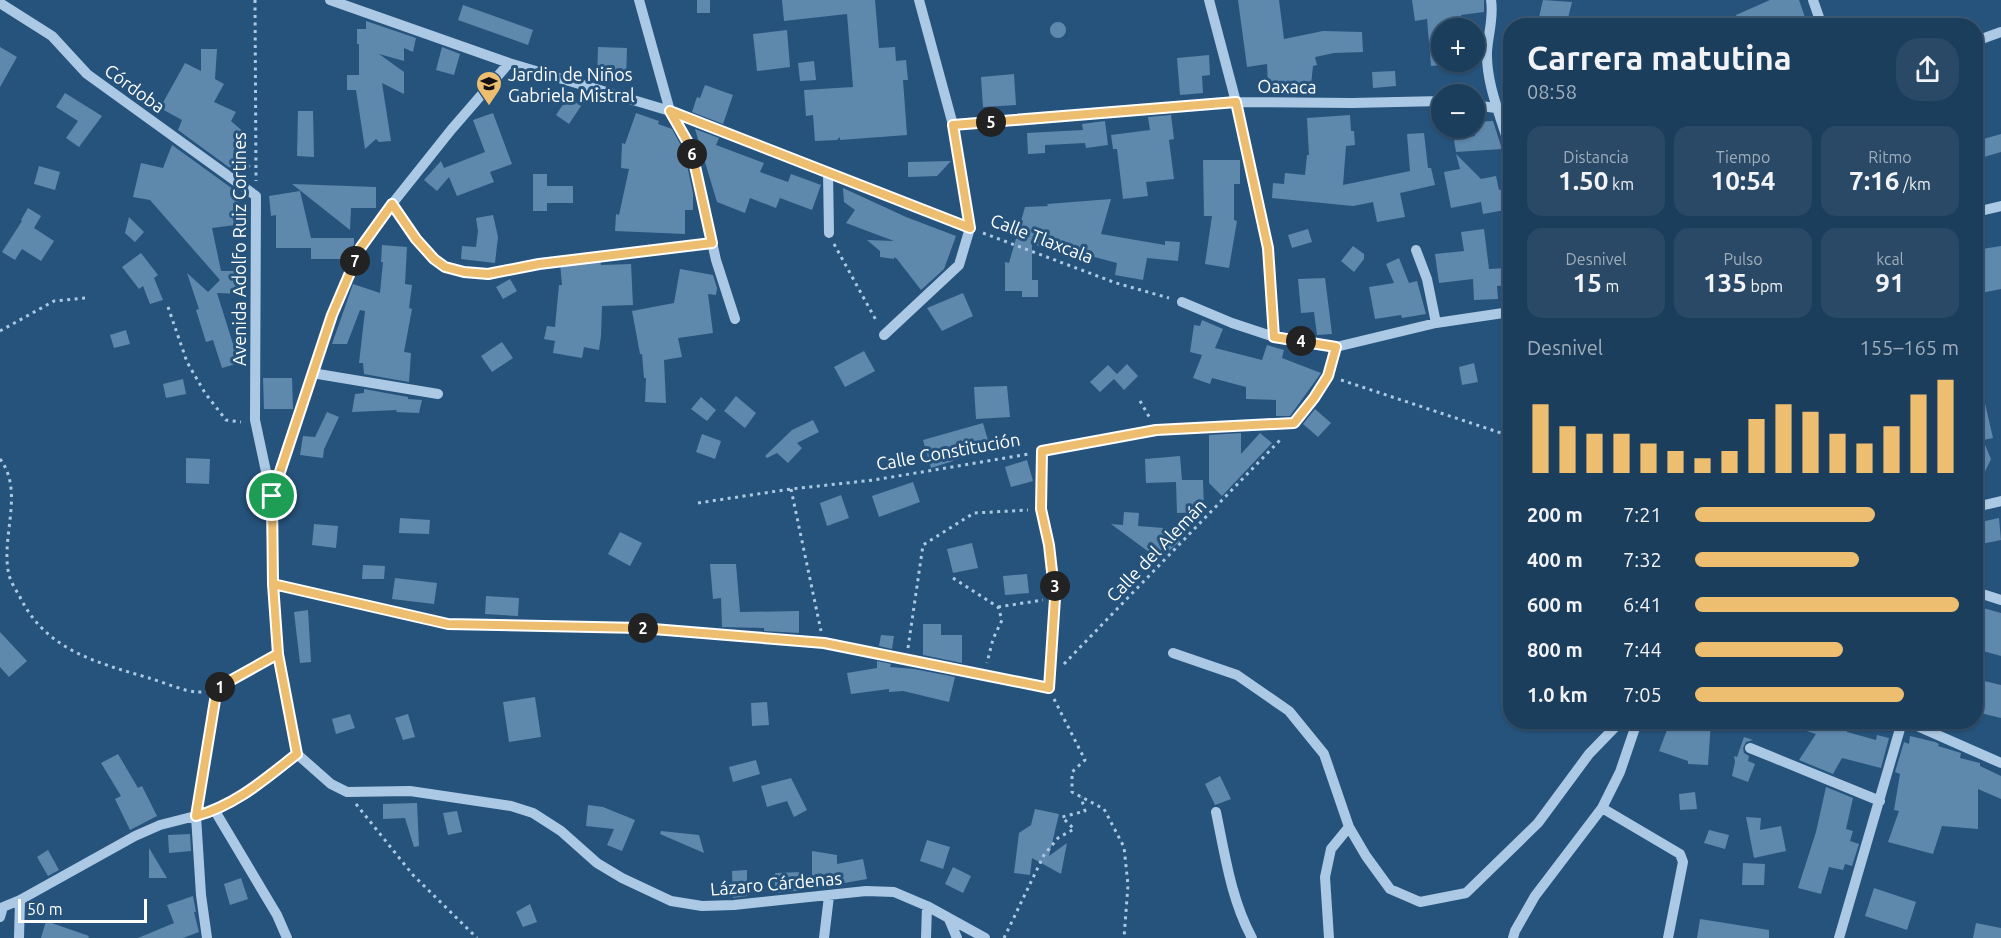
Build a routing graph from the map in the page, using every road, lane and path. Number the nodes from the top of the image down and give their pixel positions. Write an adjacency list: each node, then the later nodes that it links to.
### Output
1 (255, 0): 22 (path, Avenida Adolfo Ruiz Cortines)
2 (330, 0): 12 (street, Calle Tlaxcala)
3 (639, 0): 18 (street)
4 (919, 0): 19 (street)
5 (1209, 0): 14 (street)
6 (1491, 0): 16 (street)
7 (1813, 0): 9 (street)
8 (0, 3): 22 (street, Córdoba)
9 (1819, 18)
10 (2001, 32): 11 (street)
11 (1983, 38)
12 (509, 63): 18 (street, Calle Tlaxcala); 23 (street)
13 (1431, 101): 14 (street, Oaxaca)
14 (1236, 102): 19 (street, Oaxaca); 38 (path)
15 (1485, 107): 16 (street)
16 (1498, 109): 17 (street); 20 (street)
17 (1503, 109)
18 (670, 111): 21 (street, Calle Tlaxcala); 28 (street)
19 (953, 125): 26 (street)
20 (1503, 125)
21 (828, 172): 26 (street, Calle Tlaxcala); 27 (street)
22 (256, 196): 44 (street, Avenida Adolfo Ruiz Cortines)
23 (392, 204): 28 (path); 40 (street)
24 (2001, 206): 25 (street)
25 (1983, 210)
26 (970, 228): 31 (path, Calle Tlaxcala); 37 (street)
27 (829, 233): 37 (path)
28 (712, 243): 34 (street)
29 (1416, 250): 35 (street)
30 (85, 298): 36 (path)
31 (1182, 302): 38 (street)
32 (168, 307): 44 (path)
33 (1503, 313): 35 (street)
34 (735, 319)
35 (1436, 323): 39 (street)
36 (0, 331)
37 (884, 334)
38 (1274, 337): 39 (street)
39 (1336, 347): 41 (street)
40 (312, 373): 42 (street); 51 (street)
41 (1328, 376): 45 (street); 46 (path)
42 (438, 394)
43 (1140, 401): 45 (path)
44 (255, 420): 51 (street, Avenida Adolfo Ruiz Cortines)
45 (1156, 430): 48 (path, Calle Constitución)
46 (1503, 434)
47 (1281, 439): 67 (path, Calle del Alemán)
48 (1042, 451): 50 (path, Calle Constitución); 55 (street)
49 (0, 459): 68 (path)
50 (791, 489): 53 (path, Calle Constitución); 62 (path)
51 (272, 496): 57 (street)
52 (2001, 501): 54 (street)
53 (698, 503)
54 (1983, 505)
55 (1041, 509): 59 (street); 65 (path)
56 (952, 578): 61 (path)
57 (273, 584): 62 (street); 64 (street)
58 (1983, 594): 60 (street)
59 (1055, 598): 61 (path); 67 (street)
60 (2001, 600)
61 (998, 607): 66 (path)
62 (824, 643): 65 (street)
63 (1173, 653): 83 (street)
64 (278, 654): 68 (path); 74 (street)
65 (907, 659): 66 (street)
66 (987, 677): 67 (street)
67 (1049, 683): 77 (path)
68 (217, 688): 82 (path)
69 (1613, 729): 83 (street)
70 (1635, 729): 79 (street)
71 (1900, 729): 78 (street)
72 (1924, 729): 75 (street)
73 (1750, 748): 78 (street)
74 (297, 754): 76 (street); 80 (street)
75 (2001, 763)
76 (347, 792): 84 (street, Lázaro Cárdenas); 92 (path)
77 (1081, 797): 97 (path); 98 (path)
78 (1880, 801): 103 (street)
79 (1602, 808): 101 (street); 102 (street)
80 (216, 811): 82 (street); 91 (street)
81 (1216, 812): 99 (street)
82 (196, 816): 85 (street); 90 (street)
83 (1349, 827): 100 (street)
84 (829, 896): 86 (street, Lázaro Cárdenas); 93 (street)
85 (20, 900): 87 (street); 89 (street)
86 (927, 906): 88 (street, Lázaro Cárdenas); 94 (street)
87 (1, 911)
88 (949, 919): 95 (street); 96 (street, Lázaro Cárdenas)
89 (19, 938)
90 (207, 938)
91 (287, 938)
92 (477, 938)
93 (824, 938)
94 (926, 938)
95 (957, 938)
96 (985, 938)
97 (1004, 938)
98 (1124, 938)
99 (1252, 938)
100 (1329, 938)
101 (1514, 938)
102 (1668, 938)
103 (1839, 938)

